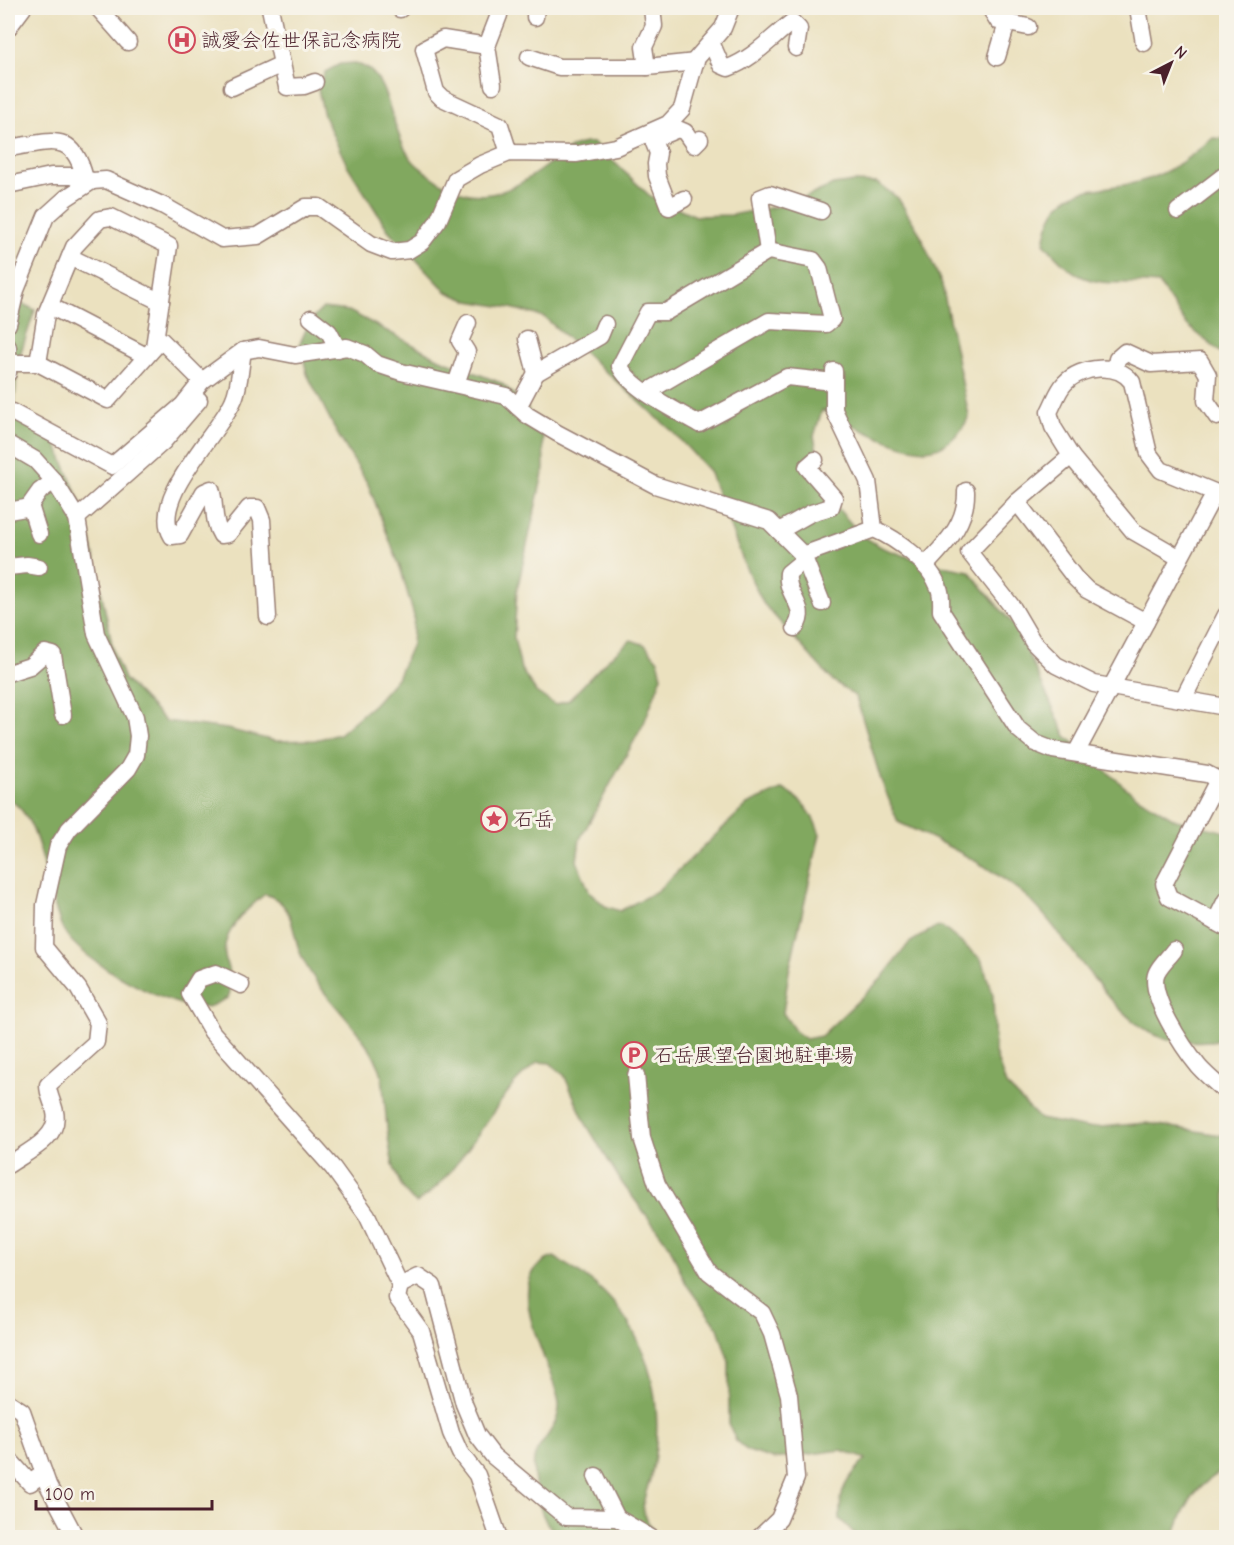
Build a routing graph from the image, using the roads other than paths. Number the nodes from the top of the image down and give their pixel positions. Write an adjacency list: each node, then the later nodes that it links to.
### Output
1 (23, 8): 11 (street)
2 (98, 8): 12 (street)
3 (270, 8): 20 (street)
4 (499, 8): 15 (street)
5 (652, 8): 21 (street)
6 (731, 8): 13 (street)
7 (990, 8): 9 (street)
8 (1137, 8): 14 (street)
9 (1007, 23): 10 (street); 18 (street)
10 (1028, 27)
11 (8, 28)
12 (128, 42)
13 (711, 42): 16 (street); 19 (street)
14 (1144, 43)
15 (487, 46): 23 (street); 28 (street)
16 (796, 48)
17 (529, 57): 21 (street)
18 (997, 57)
19 (696, 62): 21 (street); 25 (street)
20 (282, 64): 22 (street); 24 (street)
21 (647, 67)
22 (315, 82)
23 (493, 85)
24 (232, 87)
25 (652, 137): 26 (street); 28 (street); 32 (street)
26 (700, 139)
27 (8, 148): 30 (street)
28 (509, 153): 30 (street)
29 (1227, 174): 34 (street)
30 (88, 180): 31 (street); 41 (street)
31 (8, 185)
32 (684, 199)
33 (817, 206): 35 (street)
34 (1178, 211)
35 (768, 251): 56 (street); 56 (street)
36 (70, 257): 37 (street); 37 (street); 38 (street)
37 (161, 302): 47 (street)
38 (50, 306): 47 (street); 49 (street)
39 (311, 318): 45 (street)
40 (468, 323): 55 (street)
41 (8, 324)
42 (605, 324): 52 (street)
43 (527, 339): 52 (street)
44 (8, 347): 48 (street)
45 (338, 349): 46 (street); 55 (street)
46 (243, 351): 50 (street); 80 (street)
47 (150, 352): 49 (street); 54 (street)
48 (8, 363): 49 (street); 53 (street)
49 (38, 363)
50 (222, 368): 54 (street); 69 (street)
51 (1115, 369): 59 (street); 61 (street); 65 (street)
52 (536, 373): 57 (street)
53 (8, 374)
54 (202, 381): 58 (street)
55 (456, 384): 57 (street)
56 (647, 392): 70 (street)
57 (518, 407): 71 (street)
58 (8, 410)
59 (1217, 417)
60 (8, 444): 63 (street)
61 (1071, 456): 66 (street); 74 (street)
62 (807, 467): 71 (street)
63 (54, 481): 67 (street); 69 (street)
64 (966, 490): 75 (street)
65 (1221, 495): 74 (street)
66 (1017, 502): 81 (street); 84 (street)
67 (31, 507): 68 (street); 72 (street)
68 (8, 511)
69 (77, 518): 96 (street)
70 (874, 529): 73 (street); 75 (street)
71 (779, 531): 73 (street)
72 (39, 534)
73 (804, 557): 78 (street); 82 (street)
74 (1180, 558): 81 (street)
75 (925, 566): 88 (street)
76 (8, 567): 77 (street)
77 (39, 567)
78 (822, 603)
79 (1227, 615): 85 (street)
80 (268, 617)
81 (1146, 622): 84 (street)
82 (795, 628)
83 (8, 673): 87 (street)
84 (1112, 687): 85 (street); 88 (street)
85 (1183, 699): 86 (street)
86 (1227, 707)
87 (63, 715)
88 (1077, 753): 89 (street)
89 (1222, 782): 91 (street)
90 (1227, 900): 91 (street)
91 (1221, 925)
92 (1174, 950): 95 (street)
93 (241, 985): 97 (street)
94 (636, 1075): 106 (street)
95 (1227, 1092)
96 (8, 1165)
97 (400, 1285): 102 (street); 104 (street)
98 (8, 1402): 100 (street)
99 (8, 1458): 100 (street)
100 (45, 1473): 103 (street)
101 (596, 1476): 102 (street)
102 (617, 1518): 105 (street)
103 (76, 1538)
104 (499, 1538)
105 (651, 1538)
106 (759, 1538)

